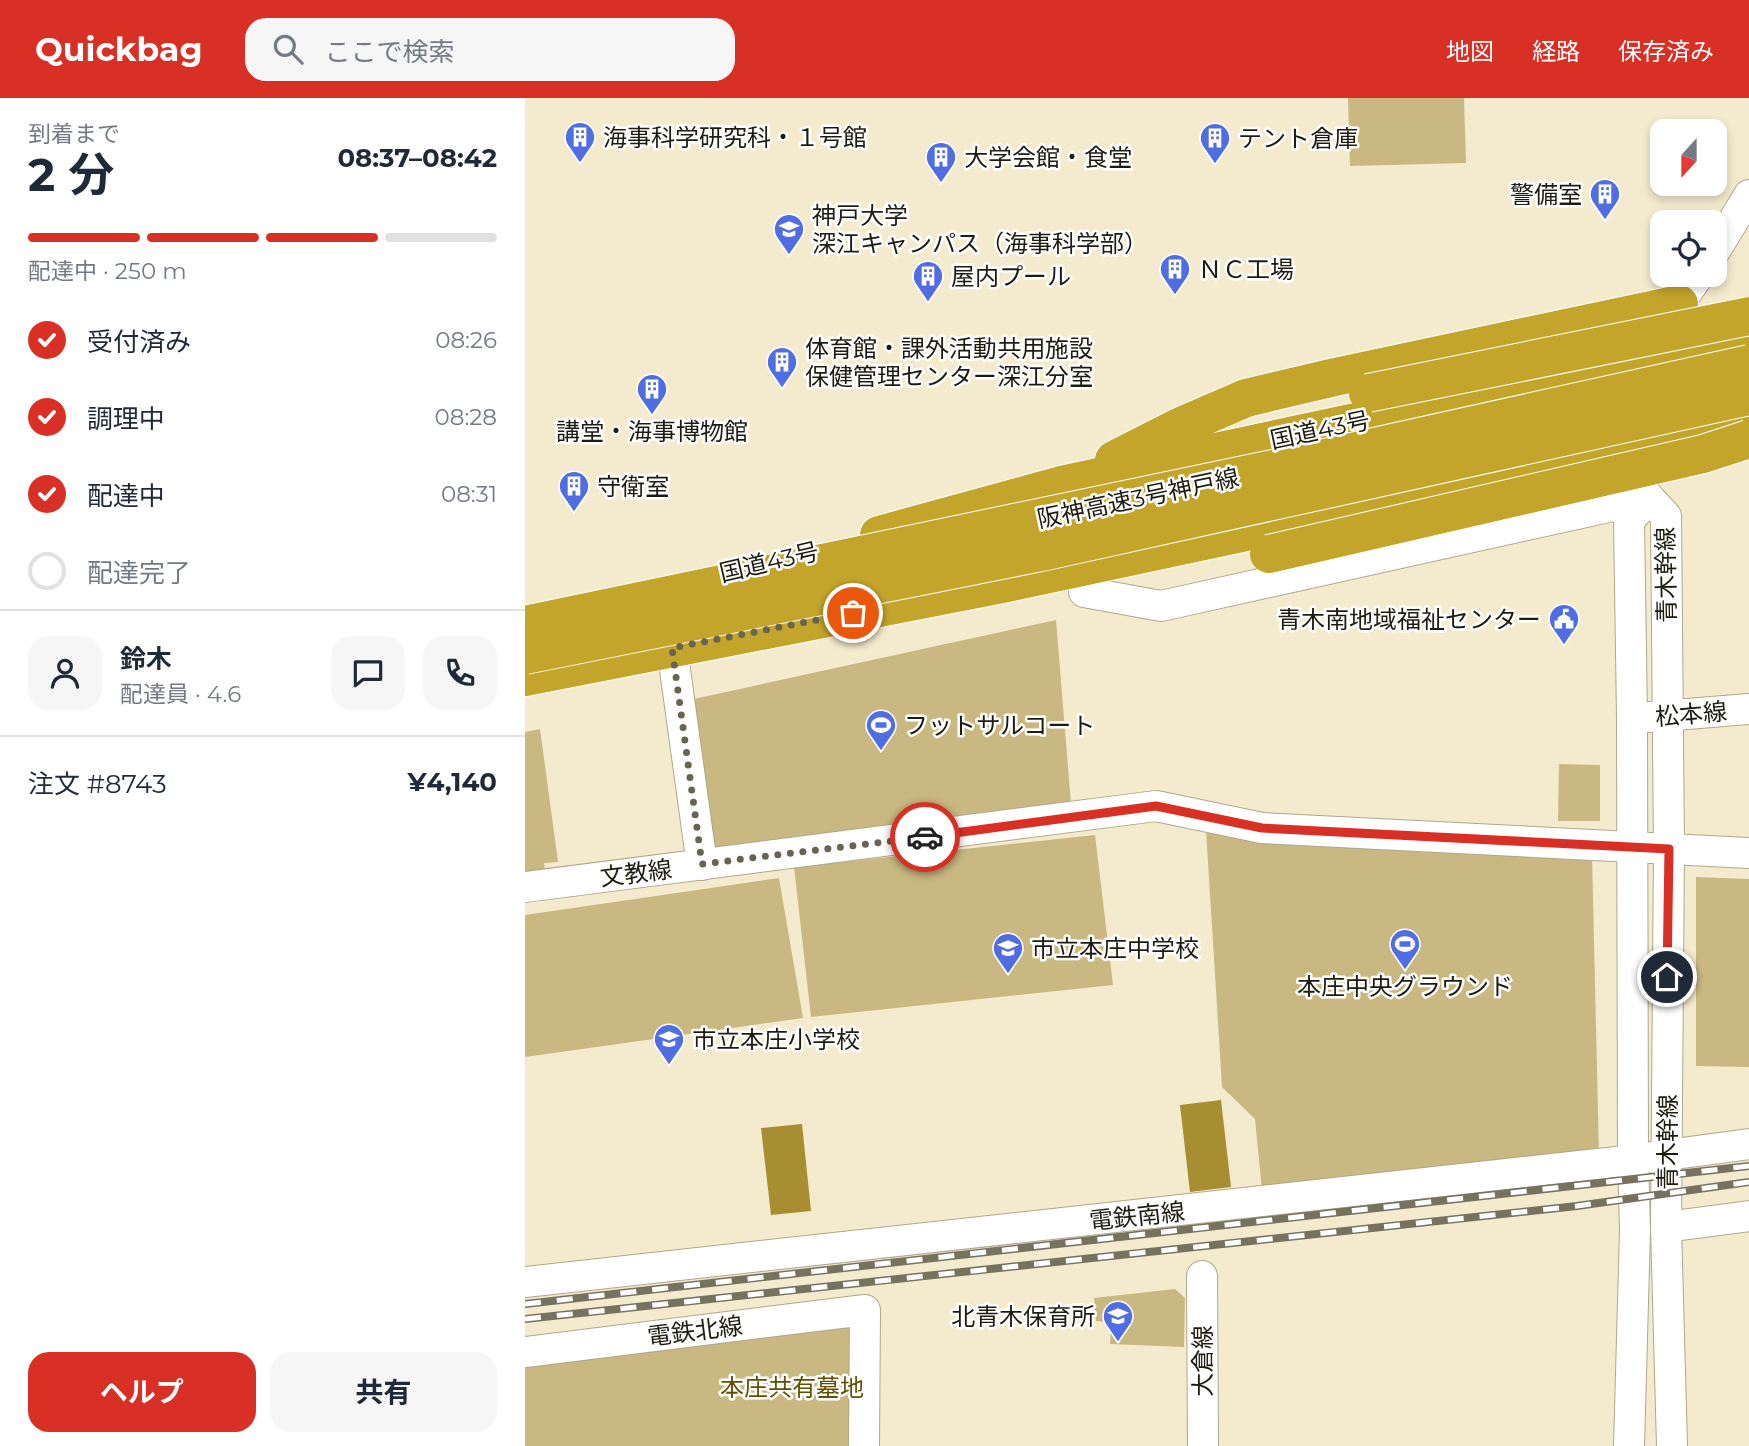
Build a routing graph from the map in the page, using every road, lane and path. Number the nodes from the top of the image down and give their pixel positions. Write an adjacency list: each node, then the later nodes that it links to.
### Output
1 (1749, 195): 2 (street)
2 (1727, 231)
3 (1689, 289): 6 (street); 12 (highway)
4 (1749, 316): 12 (highway, bridge)
5 (1749, 338): 6 (highway, 国道43号)
6 (1660, 357): 11 (street); 12 (highway, 国道43号)
7 (1749, 363): 17 (highway, 阪神高速3号神戸線, bridge)
8 (1749, 396): 19 (highway, 阪神高速3号神戸線, bridge)
9 (1749, 420): 11 (highway)
10 (1749, 439): 15 (highway, bridge)
11 (1649, 446): 13 (street); 14 (highway)
12 (1065, 484): 16 (highway, 国道43号)
13 (1649, 498): 15 (street); 22 (street, 青木幹線); 23 (street, 青木幹線)
14 (1007, 583): 15 (highway); 18 (highway)
15 (1084, 593)
16 (525, 613)
17 (525, 625)
18 (672, 648): 20 (highway); 27 (street)
19 (525, 656)
20 (525, 677)
21 (1749, 709): 22 (street, 松本線)
22 (1668, 717): 23 (street, 松本線); 25 (street, 青木幹線)
23 (1632, 718): 24 (street, 青木幹線)
24 (1632, 846): 25 (street, 文教線); 27 (street, 文教線); 31 (street, 青木幹線)
25 (1669, 849): 26 (street, 文教線); 30 (street, 青木幹線)
26 (1749, 853)
27 (702, 864): 28 (street, 文教線)
28 (525, 887)
29 (1749, 1144): 30 (street, 電鉄南線)
30 (1667, 1153): 31 (street, 電鉄南線); 33 (street, 青木幹線)
31 (1633, 1160): 35 (street, 電鉄南線); 39 (street, 青木幹線)
32 (1749, 1216): 33 (street)
33 (1666, 1227): 40 (street, 青木幹線)
34 (1202, 1276): 38 (street, 大倉線)
35 (525, 1283)
36 (525, 1352): 37 (street, 電鉄北線)
37 (864, 1446)
38 (1203, 1446)
39 (1629, 1446)
40 (1672, 1446)

